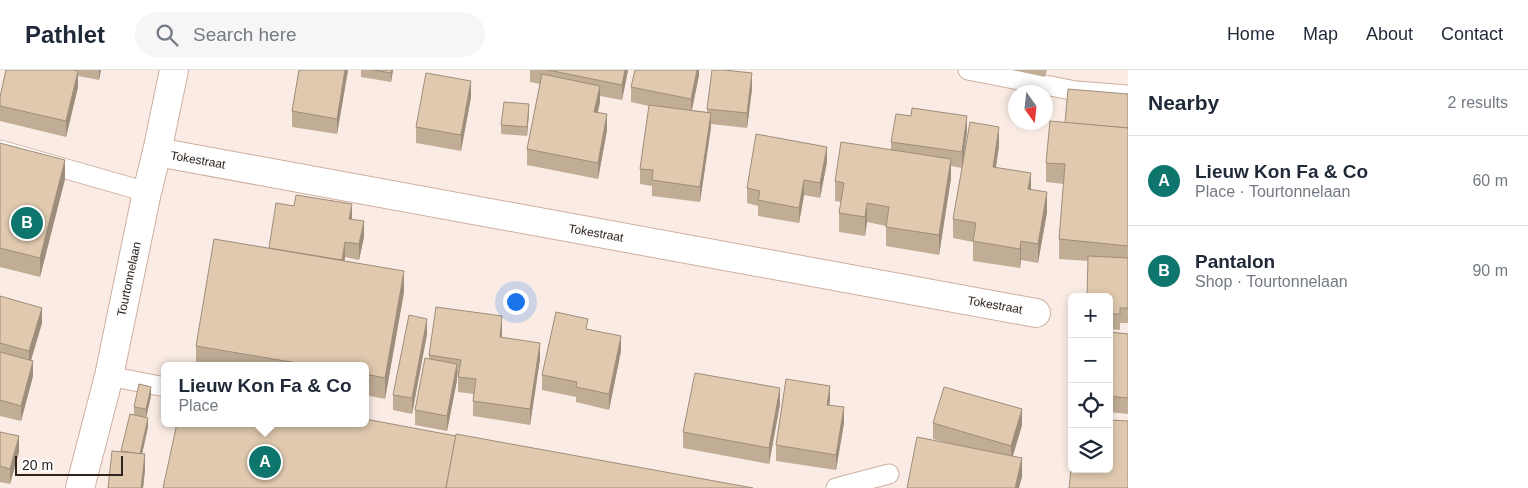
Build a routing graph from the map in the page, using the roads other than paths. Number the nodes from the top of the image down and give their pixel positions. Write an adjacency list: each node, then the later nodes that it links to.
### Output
1 (174, 70): 5 (street, Tourtonnelaan)
2 (968, 70): 3 (lane)
3 (1128, 95)
4 (0, 150): 6 (lane)
5 (157, 152): 6 (street, Tourtonnelaan); 7 (street, Tokestraat)
6 (146, 192): 8 (street, Tourtonnelaan)
7 (1036, 313)
8 (109, 376): 9 (lane); 11 (street, Tourtonnelaan)
9 (161, 386)
10 (889, 474): 12 (lane)
11 (80, 488)
12 (836, 488)

